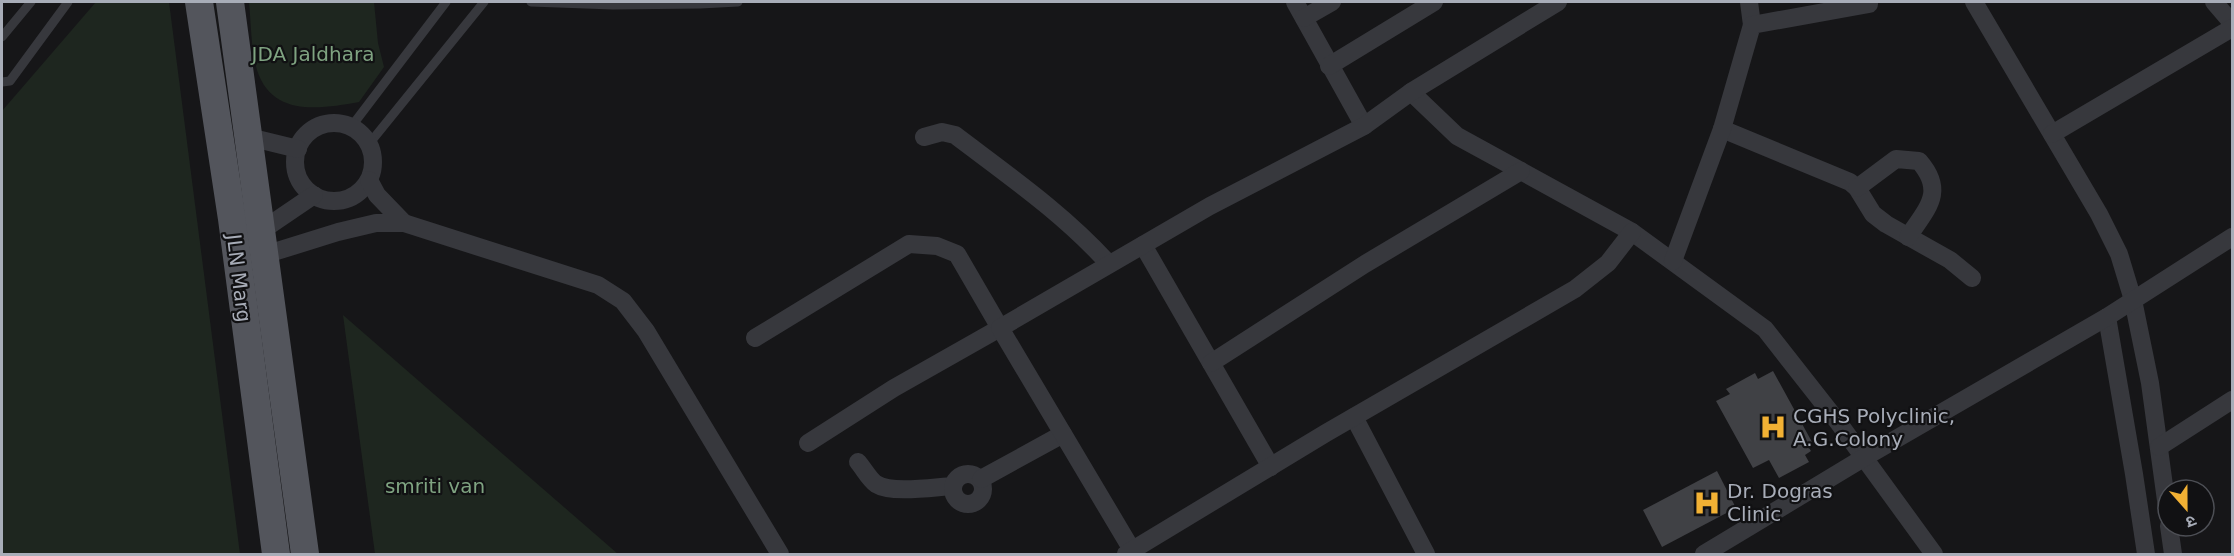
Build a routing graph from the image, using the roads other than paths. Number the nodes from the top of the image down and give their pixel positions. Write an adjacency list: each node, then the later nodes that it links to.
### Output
1 (31, 2): 23 (lane)
2 (68, 2): 25 (lane)
3 (199, 2): 64 (main road, JLN Marg)
4 (230, 2): 31 (main road, JLN Marg)
5 (446, 2): 28 (lane)
6 (484, 2): 33 (lane)
7 (531, 2): 16 (lane)
8 (738, 2): 17 (lane)
9 (1295, 2): 19 (street)
10 (1332, 2): 19 (street)
11 (1434, 2): 24 (street)
12 (1558, 2): 26 (street)
13 (1749, 2): 21 (street)
14 (1974, 2): 30 (street)
15 (2214, 2): 20 (street)
16 (616, 3): 17 (lane)
17 (701, 3)
18 (1869, 4): 21 (street)
19 (1304, 18): 24 (street)
20 (2232, 23)
21 (1752, 25): 29 (street)
22 (2232, 28): 30 (street)
23 (2, 37)
24 (1329, 66): 27 (street)
25 (2, 82)
26 (1411, 92): 27 (street); 35 (street)
27 (1364, 126): 44 (street)
28 (351, 127): 33 (street); 34 (street)
29 (1722, 129): 37 (street); 45 (street)
30 (2052, 135): 48 (street)
31 (249, 137): 34 (street); 43 (main road, JLN Marg)
32 (924, 137): 46 (street)
33 (369, 144): 36 (street)
34 (298, 149): 38 (street)
35 (1521, 171): 40 (street); 52 (street)
36 (369, 180): 38 (street); 39 (street)
37 (1857, 188): 41 (street); 41 (street)
38 (314, 195): 43 (street)
39 (404, 223): 43 (street); 66 (street)
40 (1632, 232): 45 (street); 54 (street)
41 (1908, 237): 47 (street)
42 (2232, 237): 48 (street)
43 (262, 243): 65 (main road, JLN Marg)
44 (1143, 245): 46 (street); 52 (street)
45 (1673, 261): 58 (street)
46 (1109, 264): 50 (street)
47 (1972, 278)
48 (2133, 300): 49 (street); 57 (street)
49 (2107, 317): 58 (street); 70 (street)
50 (1000, 328): 51 (street); 55 (street); 56 (street)
51 (755, 338)
52 (1211, 363): 60 (street)
53 (2232, 400): 57 (street)
54 (1354, 417): 60 (street); 67 (street)
55 (1063, 434): 59 (street); 63 (street)
56 (808, 443)
57 (2159, 447): 61 (street)
58 (1864, 457): 68 (street); 69 (street)
59 (858, 462)
60 (1270, 467): 63 (street)
61 (2163, 478)
62 (2171, 538): 71 (street)
63 (1129, 552)
64 (276, 555)
65 (305, 555)
66 (780, 555)
67 (1426, 555)
68 (1704, 555)
69 (1934, 555)
70 (2146, 555)
71 (2173, 555)

